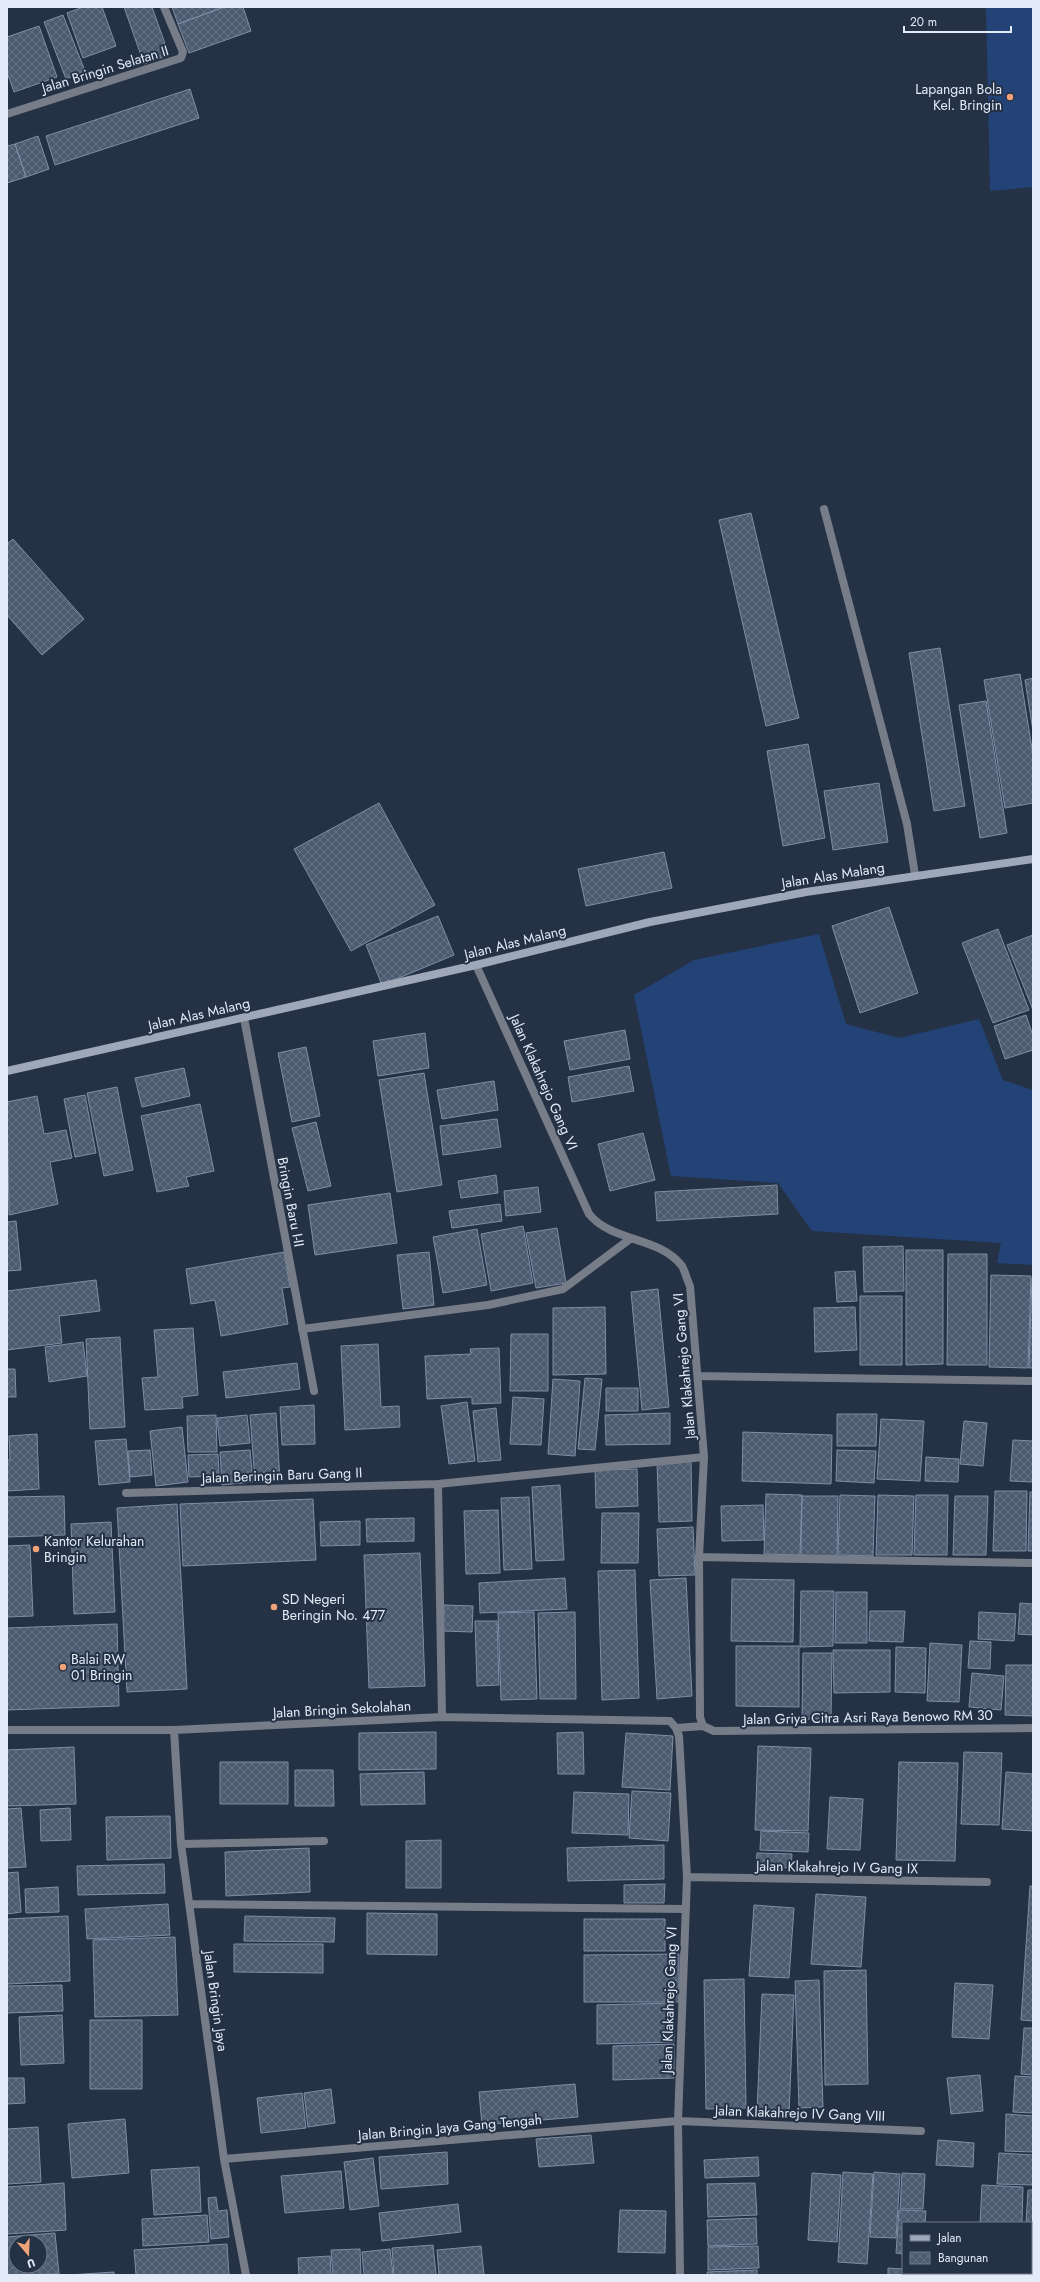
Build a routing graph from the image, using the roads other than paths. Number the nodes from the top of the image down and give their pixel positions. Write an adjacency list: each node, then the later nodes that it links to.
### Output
1 (164, 7): 2 (street, Jalan Bringin Selatan II)
2 (7, 114)
3 (824, 509): 5 (street)
4 (1033, 859): 5 (main road, Jalan Alas Malang)
5 (915, 875): 6 (main road, Jalan Alas Malang)
6 (476, 965): 7 (main road, Jalan Alas Malang); 9 (street, Jalan Klakahrejo Gang VI)
7 (244, 1018): 8 (main road, Jalan Alas Malang); 10 (street, Bringin Baru I-II)
8 (7, 1071)
9 (630, 1239): 10 (street); 11 (street, Jalan Klakahrejo Gang VI)
10 (302, 1329): 13 (street, Bringin Baru I-II)
11 (698, 1376): 12 (street); 14 (street, Jalan Klakahrejo Gang VI)
12 (1033, 1381)
13 (314, 1391)
14 (704, 1457): 15 (street, Jalan Beringin Baru Gang II); 17 (street, Jalan Klakahrejo Gang VI)
15 (438, 1484): 16 (street, Jalan Beringin Baru Gang II); 19 (street)
16 (126, 1493)
17 (699, 1558): 18 (street); 20 (street, Jalan Klakahrejo Gang VI)
18 (1033, 1563)
19 (442, 1717): 21 (street, Jalan Bringin Sekolahan); 24 (street, Jalan Bringin Sekolahan)
20 (703, 1726): 21 (street, Jalan Griya Citra Asri Raya Benowo RM 30); 22 (street, Jalan Griya Citra Asri Raya Benowo RM 30)
21 (676, 1728): 27 (street, Jalan Klakahrejo Gang VI)
22 (1033, 1728)
23 (7, 1730): 24 (street, Jalan Bringin Sekolahan)
24 (174, 1730): 26 (street, Jalan Bringin Jaya)
25 (324, 1841): 26 (street)
26 (181, 1844): 29 (street, Jalan Bringin Jaya)
27 (687, 1877): 28 (street, Jalan Klakahrejo IV Gang IX); 30 (street, Jalan Klakahrejo Gang VI)
28 (987, 1882)
29 (190, 1904): 30 (street); 33 (street, Jalan Bringin Jaya)
30 (686, 1909): 31 (street, Jalan Klakahrejo Gang VI)
31 (678, 2121): 32 (street, Jalan Klakahrejo IV Gang VIII); 33 (street, Jalan Bringin Jaya Gang Tengah); 35 (street, Jalan Klakahrejo Gang VI)
32 (922, 2131)
33 (224, 2159): 34 (street, Jalan Bringin Jaya)
34 (246, 2275)
35 (680, 2275)

